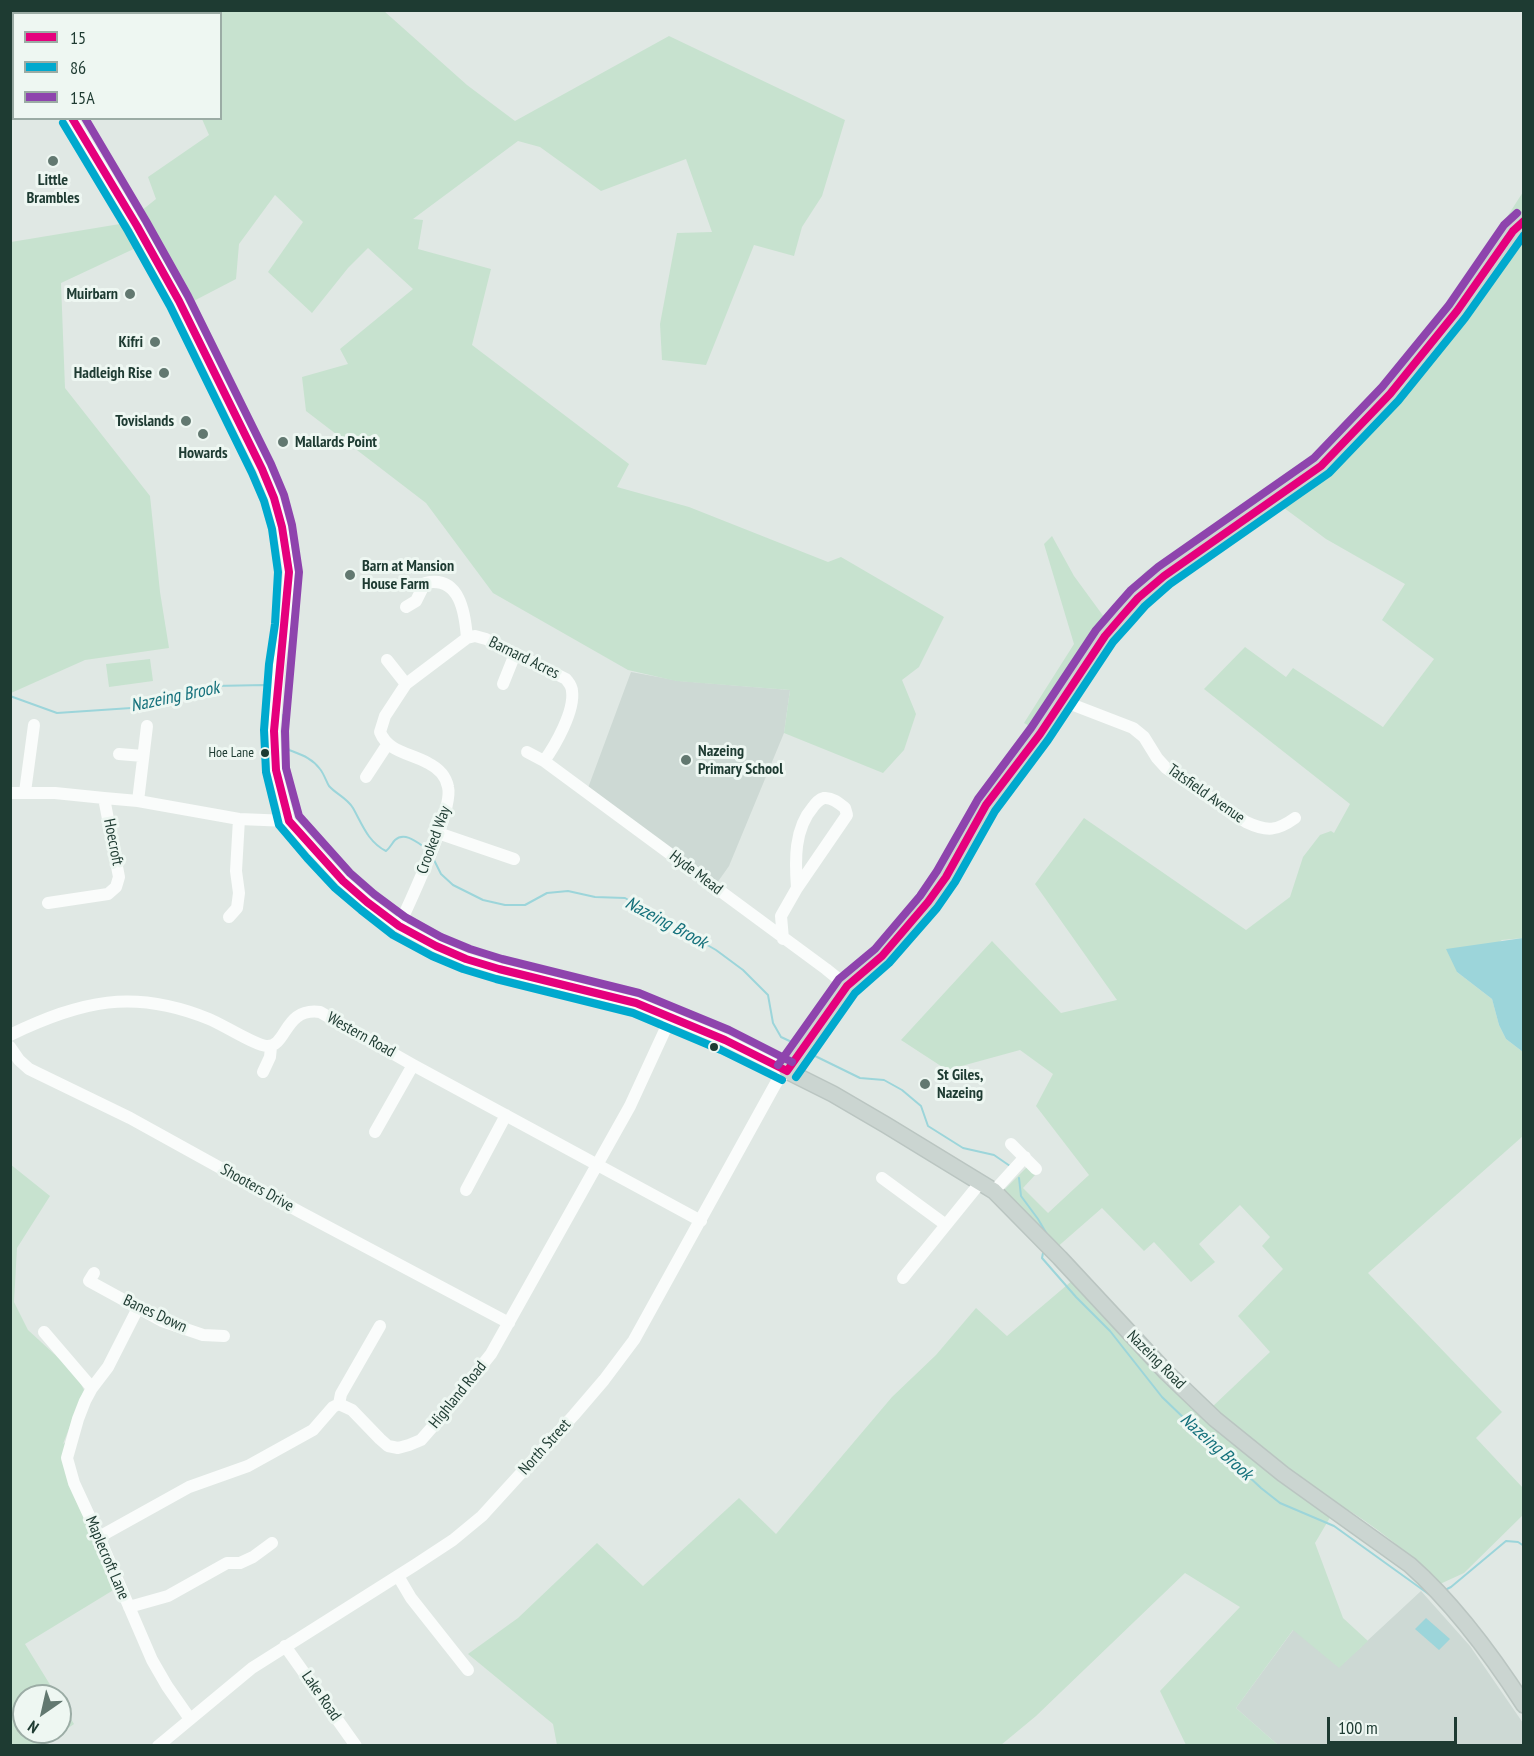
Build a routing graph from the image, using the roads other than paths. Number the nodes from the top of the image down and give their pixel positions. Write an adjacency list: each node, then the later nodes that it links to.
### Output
1 (73, 120): 24 (street)
2 (1524, 220): 9 (main road)
3 (406, 608): 4 (street)
4 (467, 638): 5 (street, Barnard Acres); 7 (street, Barnard Acres)
5 (515, 654): 8 (street); 16 (street, Barnard Acres)
6 (387, 660): 7 (street)
7 (406, 684): 12 (street, Barnard Acres)
8 (502, 684)
9 (1063, 701): 22 (street, Tatsfield Avenue); 34 (main road)
10 (34, 725): 18 (street)
11 (147, 726): 15 (street)
12 (387, 745): 17 (street); 25 (street, Crooked Way)
13 (528, 752): 16 (street, Hyde Mead)
14 (119, 754): 15 (street)
15 (143, 756): 21 (street)
16 (544, 762): 31 (street, Hyde Mead)
17 (366, 777)
18 (26, 792): 19 (street); 20 (street)
19 (10, 793)
20 (104, 798): 21 (street); 28 (street, Hoecroft)
21 (138, 801): 23 (street)
22 (1295, 818)
23 (239, 819): 24 (street); 30 (street)
24 (289, 821): 32 (street)
25 (438, 833): 26 (street); 32 (street, Crooked Way)
26 (514, 859)
27 (797, 888): 27 (street); 29 (street)
28 (48, 903)
29 (781, 916): 31 (street); 33 (street)
30 (229, 917)
31 (757, 920): 33 (street, Hyde Mead)
32 (399, 926): 35 (street)
33 (783, 939): 34 (street, Hyde Mead)
34 (847, 986): 40 (main road)
35 (671, 1017): 40 (street); 46 (street, Highland Road)
36 (10, 1035): 38 (street)
37 (10, 1047): 56 (street, Shooters Drive)
38 (271, 1047): 39 (street, Western Road); 41 (street)
39 (412, 1065): 42 (street, Western Road); 43 (street)
40 (788, 1071): 49 (main road, Nazeing Road); 51 (street, North Street)
41 (263, 1072)
42 (506, 1115): 46 (street, Western Road); 50 (street)
43 (375, 1132)
44 (1011, 1144): 45 (street)
45 (1024, 1157): 47 (street); 49 (street)
46 (597, 1164): 51 (street, Western Road); 56 (street, Highland Road)
47 (1036, 1169)
48 (882, 1178): 52 (street)
49 (987, 1187): 52 (street); 68 (main road, Nazeing Road)
50 (466, 1190)
51 (700, 1221): 64 (street, North Street)
52 (946, 1225): 53 (street)
53 (903, 1278)
54 (89, 1282): 55 (street, Banes Down)
55 (138, 1308): 59 (street, Banes Down); 60 (street, Maplecroft Lane)
56 (509, 1323): 61 (street, Highland Road)
57 (380, 1326): 61 (street)
58 (44, 1332): 60 (street)
59 (224, 1336)
60 (92, 1388): 62 (street, Maplecroft Lane)
61 (339, 1404): 62 (street)
62 (99, 1537): 65 (street, Maplecroft Lane)
63 (272, 1543): 65 (street)
64 (398, 1576): 66 (street, North Street); 67 (street)
65 (129, 1607): 69 (street, Maplecroft Lane)
66 (285, 1646): 69 (street, North Street); 71 (street, Lake Road)
67 (468, 1670)
68 (1524, 1705)
69 (190, 1719): 70 (street, North Street)
70 (158, 1746)
71 (356, 1746)

